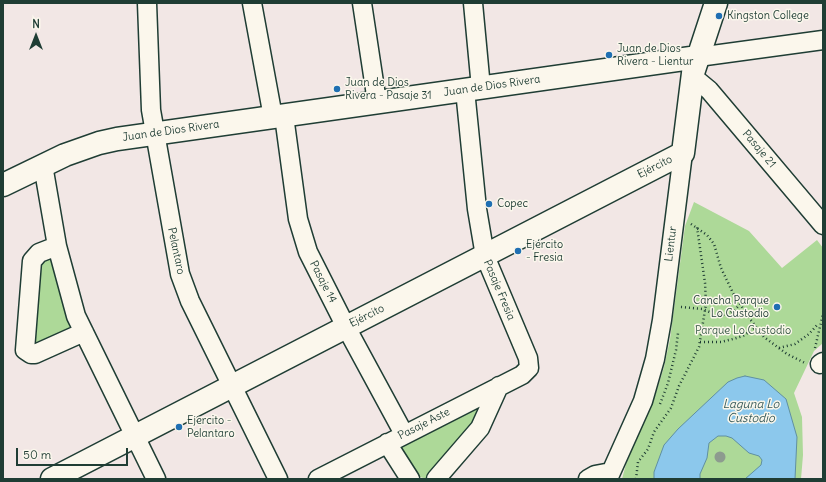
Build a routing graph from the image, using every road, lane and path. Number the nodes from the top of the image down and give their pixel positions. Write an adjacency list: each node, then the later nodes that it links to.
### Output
1 (147, 3): 11 (street, Pelantaro)
2 (252, 3): 10 (street, Pasaje 14)
3 (362, 3): 9 (street)
4 (473, 3): 8 (street, Pasaje Fresia)
5 (716, 3): 7 (main road, Lientur)
6 (820, 45): 7 (street, Juan de Dios Rivera)
7 (695, 67): 8 (main road, Juan de Dios Rivera); 12 (main road, Lientur); 16 (street, Pasaje 21)
8 (473, 89): 9 (main road, Juan de Dios Rivera); 19 (street, Pasaje Fresia)
9 (377, 102): 10 (main road, Juan de Dios Rivera)
10 (279, 116): 11 (main road, Juan de Dios Rivera); 25 (street, Pasaje 14)
11 (154, 134): 13 (main road, Juan de Dios Rivera); 32 (street, Pelantaro)
12 (683, 153): 19 (main road, Ejército); 37 (street, Lientur)
13 (43, 165): 14 (main road, Juan de Dios Rivera); 18 (street)
14 (3, 185)
15 (689, 223): 17 (path)
16 (823, 225)
17 (697, 227): 20 (path); 22 (path)
18 (57, 246): 27 (street); 27 (street)
19 (484, 256): 25 (main road, Ejército); 31 (street, Pasaje Fresia)
20 (740, 304): 22 (path); 26 (path)
21 (681, 307): 22 (path)
22 (705, 310): 28 (path)
23 (823, 314): 24 (path)
24 (820, 322): 29 (path); 30 (path)
25 (346, 327): 32 (main road, Ejército); 34 (street, Pasaje 14)
26 (756, 327): 28 (path); 29 (path)
27 (84, 332): 35 (street)
28 (700, 342): 45 (path)
29 (779, 348): 30 (path)
30 (817, 360)
31 (529, 368): 33 (street, Pasaje Aste)
32 (232, 386): 35 (main road, Ejército); 40 (street, Pelantaro)
33 (500, 386): 34 (street, Pasaje Aste); 43 (street)
34 (404, 434): 36 (street, Pasaje Aste)
35 (135, 436): 38 (main road, Ejército); 39 (street)
36 (387, 443): 41 (street, Pasaje Aste); 42 (street)
37 (610, 477): 44 (street)
38 (52, 479)
39 (156, 479)
40 (278, 479)
41 (318, 479)
42 (410, 479)
43 (436, 479)
44 (588, 479)
45 (636, 479)

